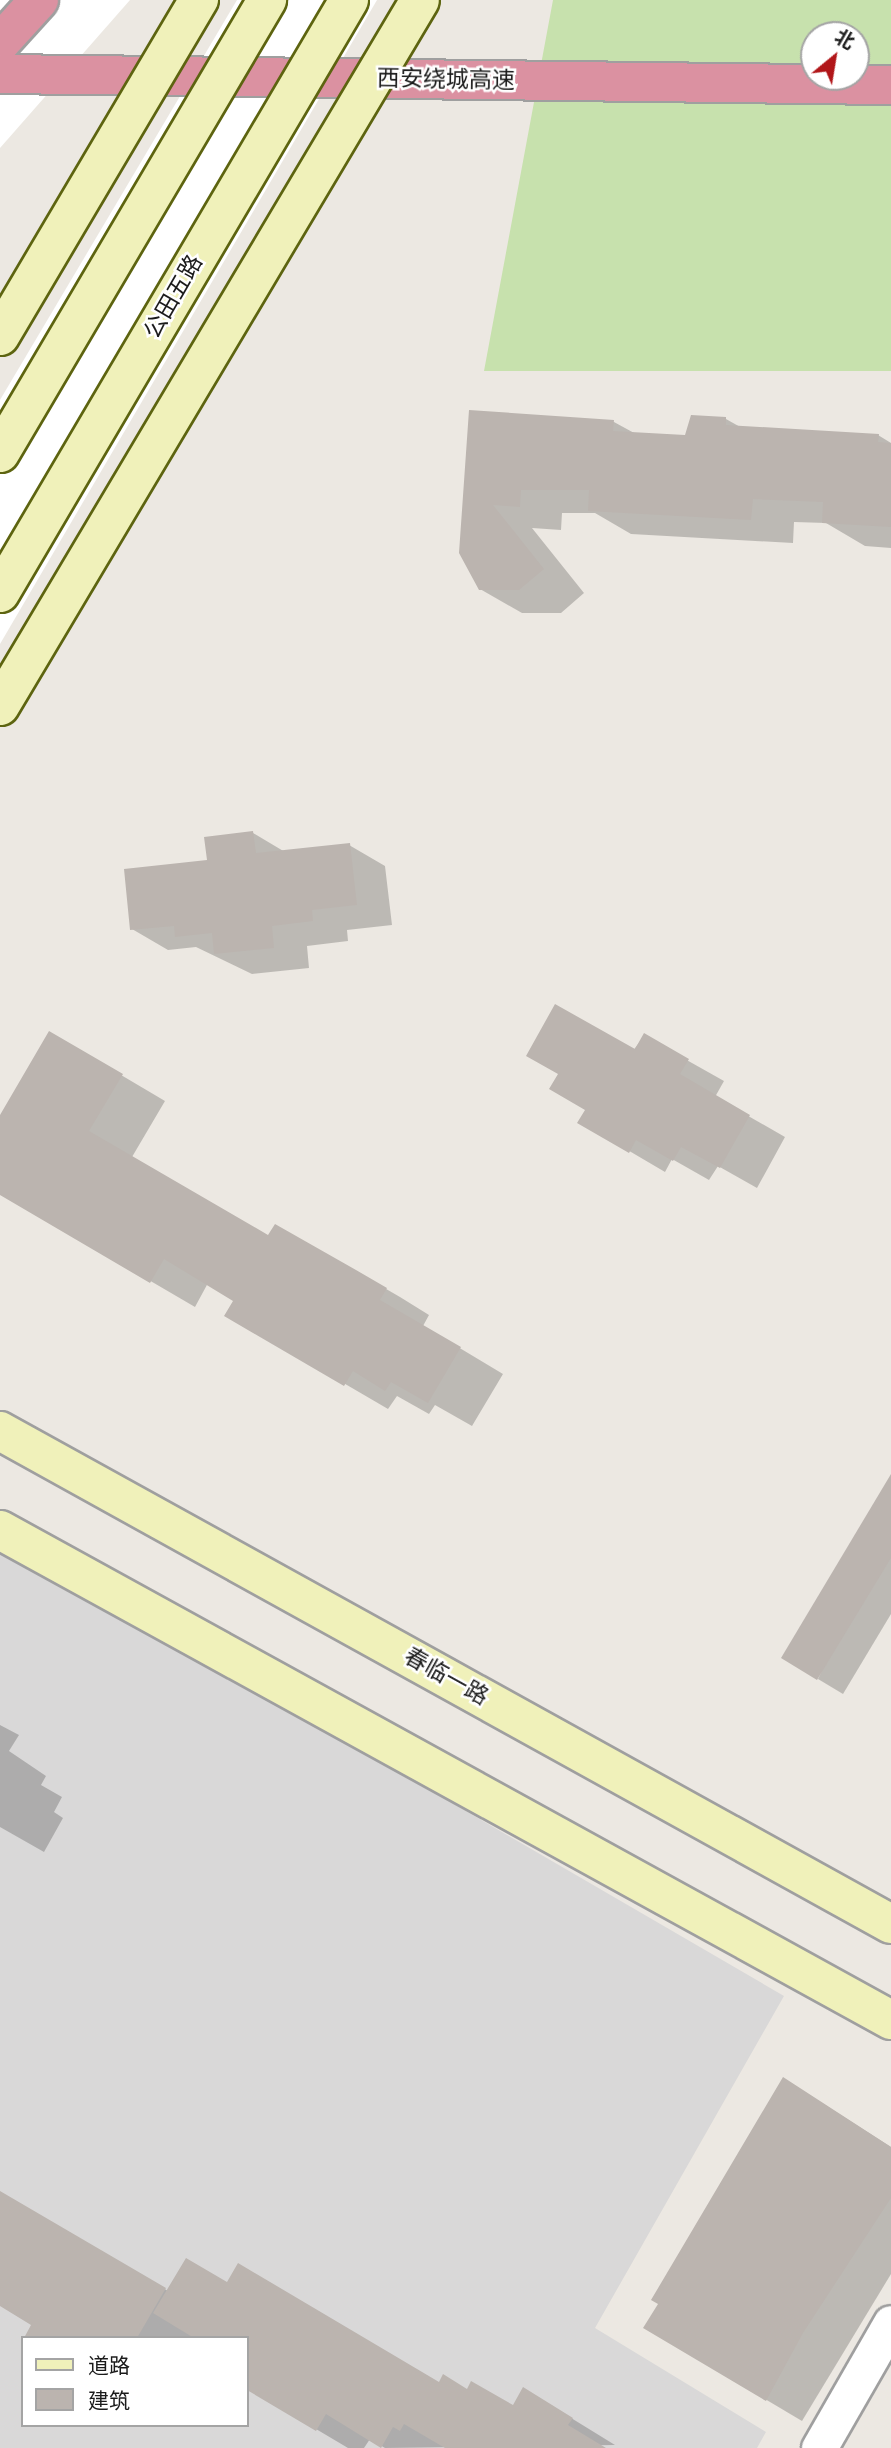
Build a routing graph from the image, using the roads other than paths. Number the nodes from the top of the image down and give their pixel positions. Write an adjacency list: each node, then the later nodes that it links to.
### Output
1 (39, 0): 6 (highway)
2 (199, 0): 9 (main road, bridge)
3 (267, 0): 10 (main road, bridge)
4 (349, 0): 11 (main road, 公田五路, bridge)
5 (420, 0): 12 (main road, bridge)
6 (0, 43)
7 (0, 74): 8 (highway, 西安绕城高速)
8 (891, 85)
9 (0, 336)
10 (0, 453)
11 (0, 593)
12 (0, 706)
13 (0, 1431): 15 (main road, 春临一路)
14 (0, 1530): 16 (main road)
15 (891, 1924)
16 (891, 2020)
17 (891, 2323): 18 (street)
18 (819, 2448)

